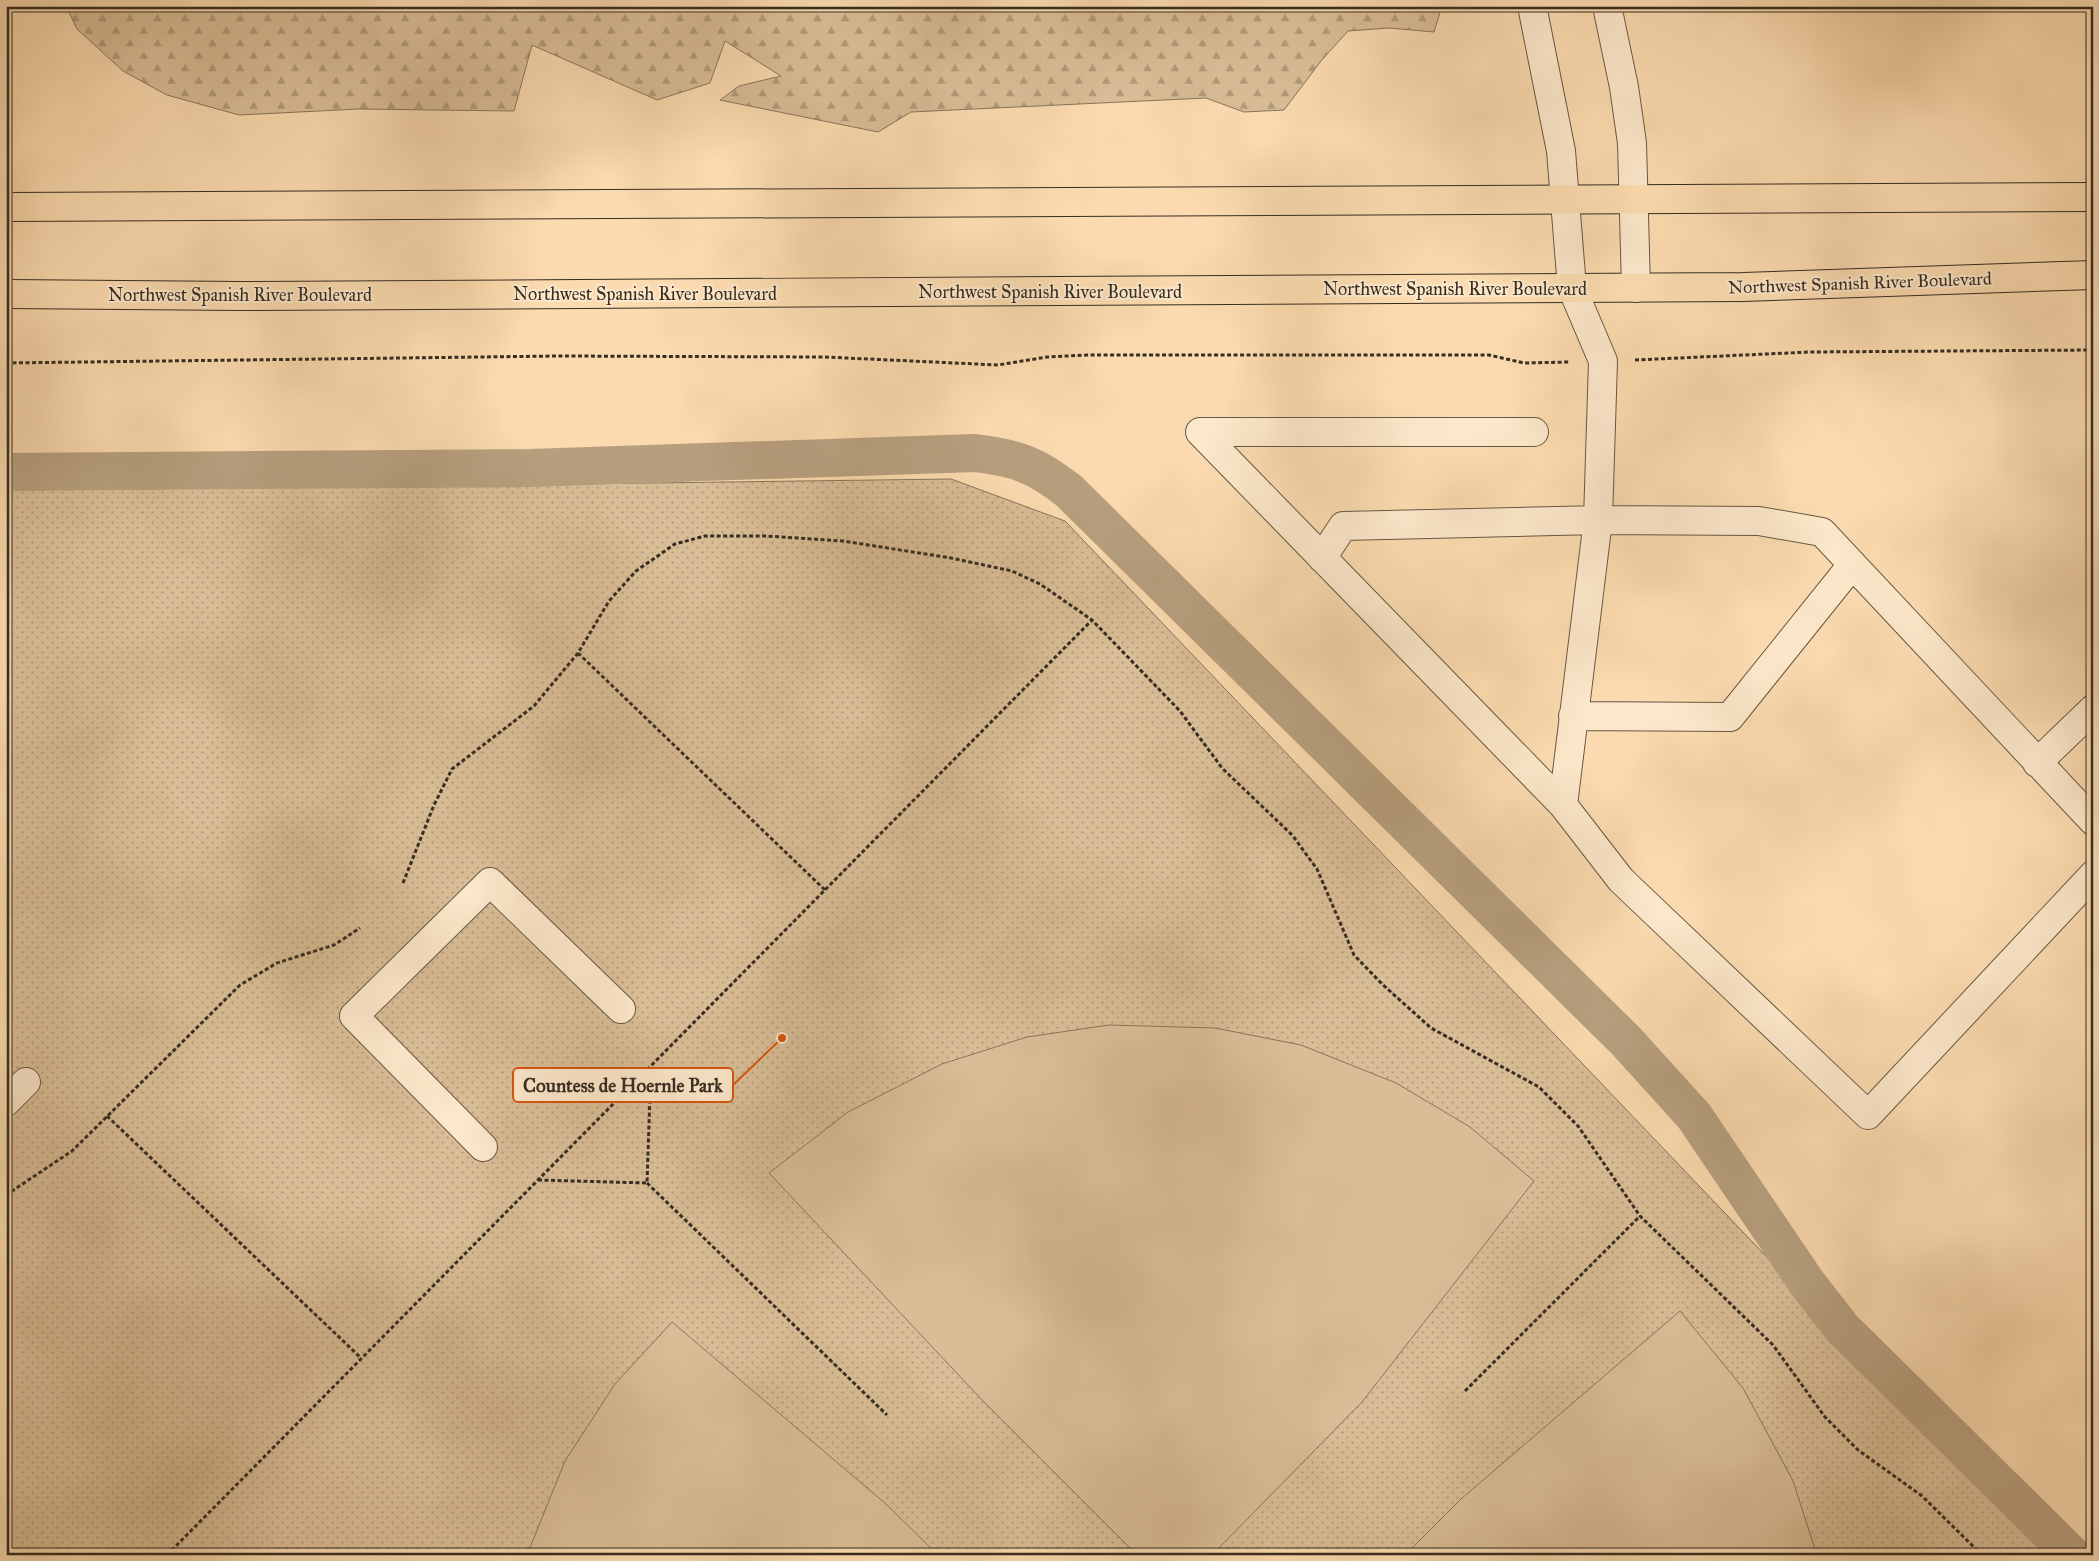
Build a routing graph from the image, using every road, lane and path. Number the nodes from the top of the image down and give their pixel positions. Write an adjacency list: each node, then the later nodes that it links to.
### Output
1 (1532, 6): 5 (street)
2 (1607, 6): 4 (street)
3 (2093, 197): 4 (main road)
4 (1634, 198): 5 (main road); 9 (street)
5 (1565, 199): 6 (main road); 8 (street)
6 (6, 207)
7 (2093, 275): 9 (main road, Northwest Spanish River Boulevard)
8 (1572, 288): 9 (main road, Northwest Spanish River Boulevard); 10 (main road, Northwest Spanish River Boulevard); 12 (street)
9 (1636, 288)
10 (6, 294)
11 (2093, 350): 12 (path)
12 (1603, 361): 13 (path); 15 (street)
13 (6, 363)
14 (1534, 432): 16 (street)
15 (1598, 520): 16 (street); 17 (street); 21 (street)
16 (1322, 558): 23 (street)
17 (1852, 565): 21 (street); 22 (street)
18 (1092, 620): 19 (path); 27 (path); 38 (path)
19 (578, 653): 26 (path); 27 (path)
20 (2093, 709): 22 (street)
21 (1573, 716): 23 (street)
22 (2037, 763): 24 (street)
23 (1563, 805): 25 (street)
24 (2093, 821)
25 (2093, 875)
26 (404, 883)
27 (825, 890): 30 (path)
28 (360, 928): 33 (path)
29 (621, 1009): 34 (street)
30 (651, 1066): 35 (path); 36 (path)
31 (26, 1082): 32 (street)
32 (6, 1102)
33 (107, 1116): 37 (path); 39 (path)
34 (483, 1147)
35 (538, 1180): 36 (path); 39 (path)
36 (648, 1183): 41 (path)
37 (6, 1195)
38 (1640, 1216): 40 (path); 43 (path)
39 (361, 1358): 42 (path)
40 (1465, 1392)
41 (887, 1415)
42 (167, 1555)
43 (1982, 1555)

